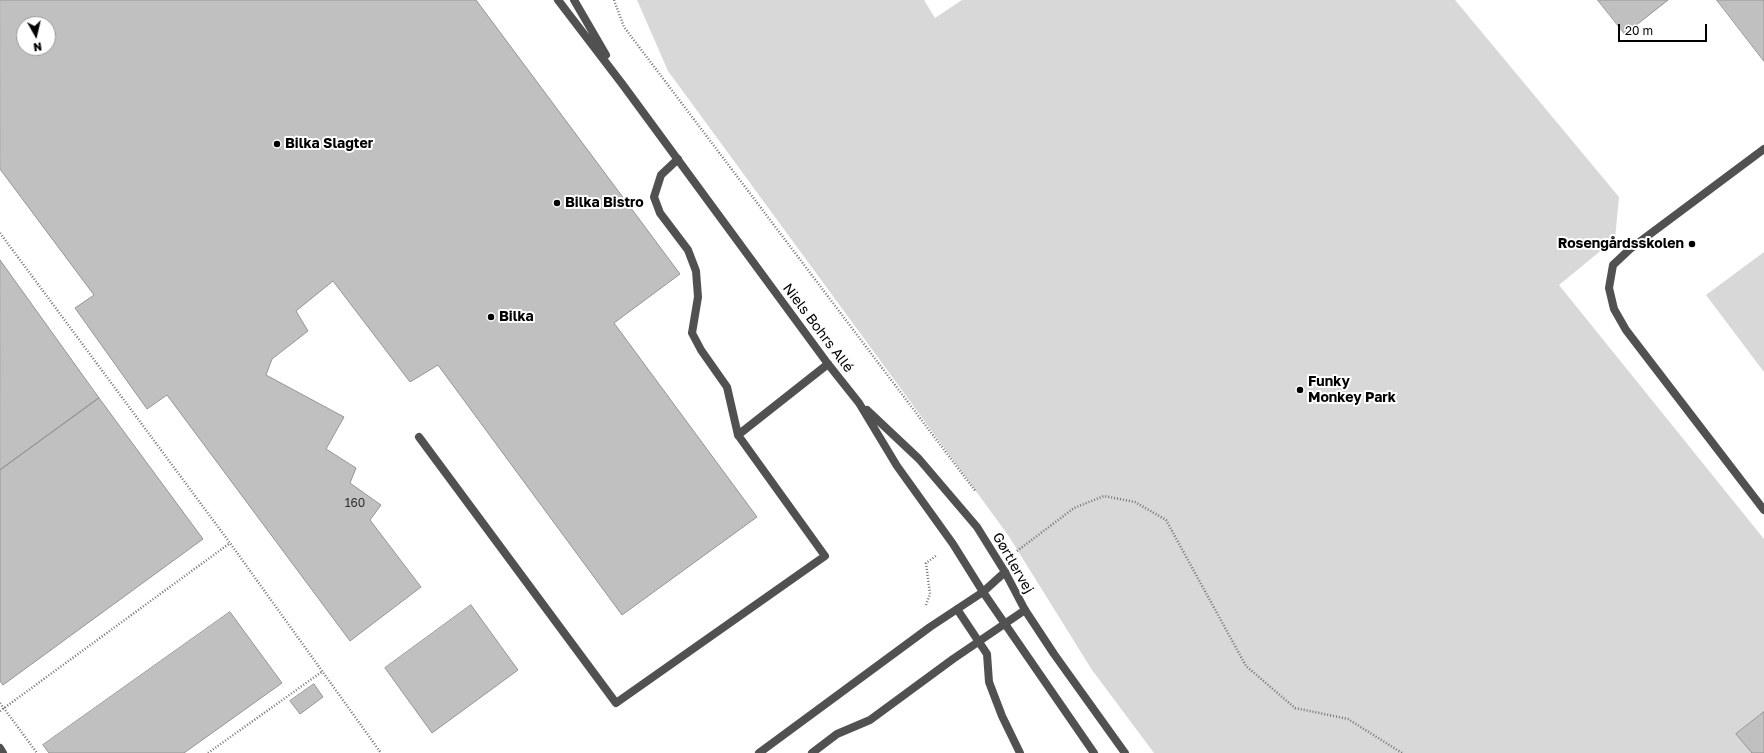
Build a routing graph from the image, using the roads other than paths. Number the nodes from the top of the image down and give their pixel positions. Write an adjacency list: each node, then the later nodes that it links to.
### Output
1 (558, 0): 3 (street, Niels Bohrs Allé)
2 (574, 0): 3 (street, Niels Bohrs Allé)
3 (624, 85): 5 (street, Niels Bohrs Allé)
4 (1764, 150): 10 (street)
5 (678, 159): 6 (street, Niels Bohrs Allé); 8 (street)
6 (828, 364): 7 (street, Niels Bohrs Allé); 8 (street)
7 (859, 402): 11 (street, Gørtlervej); 12 (street, Niels Bohrs Allé)
8 (738, 436): 9 (street)
9 (419, 437)
10 (1764, 510)
11 (1005, 572): 12 (street); 14 (street, Gørtlervej)
12 (983, 592): 13 (street); 15 (street)
13 (957, 609): 16 (street); 19 (street)
14 (1025, 610): 15 (street); 23 (street, Gørtlervej)
15 (1005, 624): 16 (street); 22 (street)
16 (979, 641): 20 (street); 21 (street)
17 (0, 748): 18 (street)
18 (3, 753)
19 (759, 753)
20 (812, 753)
21 (1020, 753)
22 (1094, 753)
23 (1125, 753)

